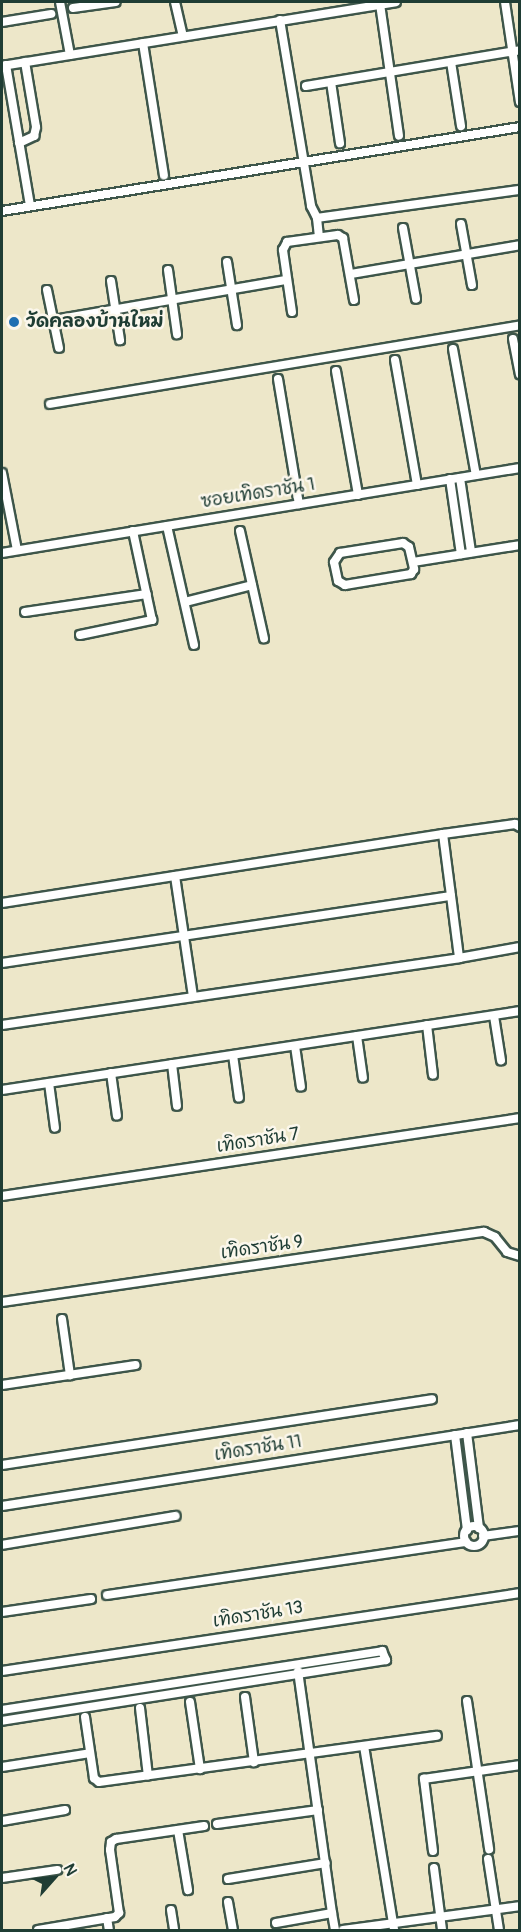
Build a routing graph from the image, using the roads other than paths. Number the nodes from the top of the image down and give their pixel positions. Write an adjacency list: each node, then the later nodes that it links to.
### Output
1 (60, 2): 15 (street)
2 (103, 2): 3 (street); 8 (street)
3 (116, 2)
4 (175, 2): 12 (street)
5 (396, 2): 7 (street)
6 (505, 2): 14 (street)
7 (380, 4): 10 (street); 19 (street)
8 (73, 8)
9 (51, 14): 11 (street)
10 (280, 20): 12 (street); 28 (street)
11 (2, 22)
12 (183, 36): 13 (street)
13 (143, 43): 15 (street); 29 (street)
14 (516, 51): 17 (street); 22 (street)
15 (70, 55): 16 (street)
16 (25, 62): 18 (street); 26 (street)
17 (451, 62): 19 (street); 23 (street)
18 (4, 66): 26 (street)
19 (390, 72): 20 (street); 25 (street)
20 (331, 82): 21 (street); 27 (street)
21 (306, 86)
22 (519, 102)
23 (461, 126)
24 (519, 126): 28 (street)
25 (399, 136)
26 (19, 143): 31 (street)
27 (340, 143)
28 (303, 162): 31 (street); 33 (street)
29 (164, 176)
30 (519, 190): 33 (street)
31 (30, 206): 32 (street)
32 (2, 211)
33 (317, 218): 36 (street)
34 (461, 224): 38 (street)
35 (403, 228): 40 (street)
36 (319, 237): 42 (street); 43 (street)
37 (519, 245): 38 (street)
38 (466, 254): 40 (street); 45 (street)
39 (227, 262): 47 (street)
40 (410, 264): 42 (street); 48 (street)
41 (168, 270): 50 (street)
42 (351, 274): 49 (street)
43 (286, 280): 47 (street); 52 (street)
44 (111, 281): 51 (street)
45 (472, 285)
46 (47, 290): 53 (street)
47 (232, 291): 50 (street); 54 (street)
48 (416, 299)
49 (354, 300)
50 (173, 301): 51 (street); 56 (street)
51 (116, 310): 53 (street); 58 (street)
52 (292, 312)
53 (54, 320): 59 (street)
54 (237, 325)
55 (519, 326): 65 (street)
56 (177, 334)
57 (513, 339): 63 (street)
58 (120, 340)
59 (59, 348)
60 (453, 349): 68 (street)
61 (395, 360): 71 (street)
62 (336, 371): 72 (street)
63 (519, 374)
64 (278, 379): 73 (street)
65 (50, 404)
66 (519, 468): 68 (street, ซอยเทิดราชัน 1)
67 (2, 473): 78 (street)
68 (476, 475): 69 (street, ซอยเทิดราชัน 1)
69 (460, 478): 70 (street, ซอยเทิดราชัน 1); 79 (street)
70 (450, 480): 71 (street, ซอยเทิดราชัน 1); 81 (street)
71 (417, 485): 72 (street, ซอยเทิดราชัน 1)
72 (358, 495): 73 (street, ซอยเทิดราชัน 1)
73 (299, 504): 74 (street, ซอยเทิดราชัน 1)
74 (167, 526): 75 (street, ซอยเทิดราชัน 1); 85 (street)
75 (133, 531): 78 (street, ซอยเทิดราชัน 1); 84 (street)
76 (240, 531): 83 (street)
77 (519, 545): 79 (street)
78 (17, 550): 80 (street, ซอยเทิดราชัน 1)
79 (471, 552): 81 (street)
80 (2, 553)
81 (461, 554): 82 (street)
82 (413, 562): 82 (street)
83 (252, 585): 85 (street); 88 (street)
84 (147, 594): 86 (street); 87 (street)
85 (185, 602): 89 (street)
86 (25, 612)
87 (80, 635)
88 (264, 638)
89 (194, 645)
90 (519, 827): 91 (street)
91 (442, 834): 92 (street); 93 (street)
92 (175, 876): 94 (street); 95 (street)
93 (451, 896): 95 (street); 97 (street)
94 (2, 903)
95 (184, 936): 98 (street); 99 (street)
96 (519, 947): 97 (street)
97 (459, 958): 99 (street)
98 (2, 963)
99 (193, 997): 102 (street)
100 (519, 1011): 101 (street)
101 (494, 1016): 103 (street); 107 (street)
102 (2, 1025)
103 (427, 1025): 104 (street); 110 (street)
104 (357, 1036): 105 (street); 111 (street)
105 (295, 1046): 106 (street); 113 (street)
106 (233, 1055): 108 (street); 115 (street)
107 (501, 1060)
108 (172, 1064): 109 (street); 116 (street)
109 (111, 1073): 112 (street); 117 (street)
110 (433, 1075)
111 (363, 1078)
112 (49, 1083): 114 (street); 119 (street)
113 (301, 1088)
114 (2, 1090)
115 (239, 1098)
116 (177, 1106)
117 (117, 1116)
118 (519, 1118): 120 (street, เทิดราชัน 7)
119 (55, 1128)
120 (2, 1196)
121 (519, 1256): 122 (street, เทิดราชัน 9)
122 (2, 1302)
123 (62, 1319): 125 (street)
124 (136, 1365): 125 (street)
125 (70, 1375): 126 (street)
126 (2, 1385)
127 (432, 1399): 131 (street)
128 (519, 1425): 129 (street, เทิดราชัน 11)
129 (467, 1433): 130 (street, เทิดราชัน 11); 136 (street)
130 (454, 1435): 132 (street, เทิดราชัน 11); 134 (street)
131 (2, 1465)
132 (2, 1506)
133 (177, 1516): 138 (street)
134 (467, 1530): 136 (street); 137 (street)
135 (519, 1531): 136 (street)
136 (481, 1532): 137 (street)
137 (466, 1542): 140 (street)
138 (2, 1545)
139 (519, 1593): 144 (street, เทิดราชัน 13)
140 (107, 1595)
141 (91, 1599): 142 (street)
142 (2, 1612)
143 (296, 1664): 145 (street); 145 (street); 150 (street)
144 (2, 1671)
145 (299, 1675): 152 (street); 156 (street)
146 (245, 1697): 157 (street)
147 (467, 1701): 161 (street)
148 (190, 1702): 160 (street)
149 (140, 1707): 162 (street)
150 (2, 1710)
151 (85, 1718): 155 (street)
152 (2, 1721)
153 (437, 1736): 154 (street)
154 (364, 1746): 156 (street); 186 (street)
155 (90, 1753): 159 (street); 162 (street)
156 (310, 1754): 157 (street); 164 (street)
157 (254, 1762): 160 (street)
158 (519, 1765): 161 (street)
159 (2, 1767)
160 (200, 1769): 162 (street)
161 (476, 1772): 169 (street); 170 (street)
162 (148, 1776)
163 (65, 1810): 165 (street)
164 (318, 1810): 166 (street); 172 (street)
165 (2, 1821)
166 (217, 1824)
167 (204, 1826): 168 (street)
168 (178, 1830): 177 (street); 183 (street)
169 (489, 1849)
170 (433, 1851)
171 (488, 1859): 180 (street)
172 (326, 1863): 176 (street); 182 (street)
173 (434, 1868): 184 (street)
174 (57, 1870): 175 (street)
175 (2, 1878)
176 (228, 1879)
177 (188, 1890)
178 (228, 1902): 190 (street)
179 (519, 1906): 180 (street)
180 (496, 1908): 184 (street); 194 (street)
181 (171, 1910): 189 (street)
182 (332, 1913): 185 (street); 191 (street)
183 (106, 1918): 187 (street); 188 (street)
184 (440, 1918): 186 (street); 193 (street)
185 (276, 1923)
186 (393, 1927): 192 (street)
187 (38, 1930)
188 (109, 1930)
189 (174, 1930)
190 (233, 1930)
191 (335, 1930)
192 (343, 1930)
193 (442, 1930)
194 (499, 1930)

